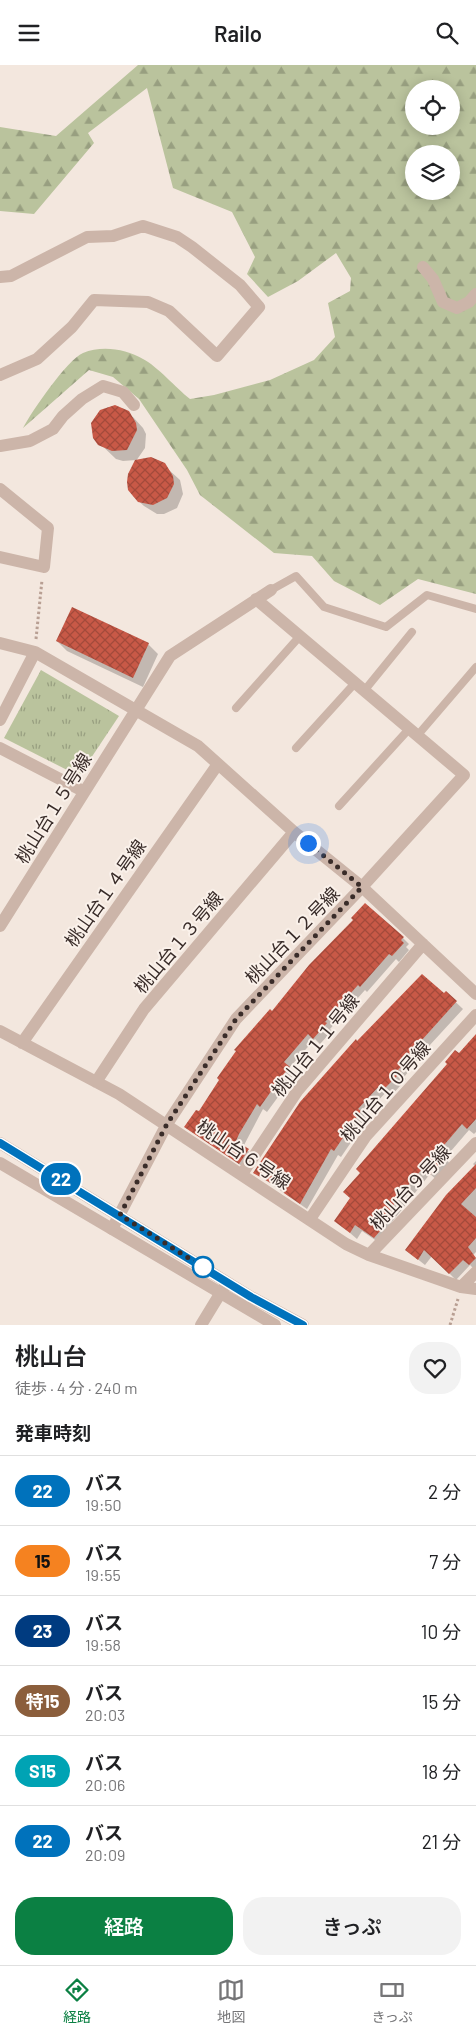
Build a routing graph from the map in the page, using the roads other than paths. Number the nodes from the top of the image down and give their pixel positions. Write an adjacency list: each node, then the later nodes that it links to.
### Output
1 (423, 267): 3 (street)
2 (0, 277): 4 (street)
3 (476, 294)
4 (0, 375)
5 (134, 405): 6 (street)
6 (0, 446)
7 (0, 489): 8 (street)
8 (0, 557)
9 (270, 590): 10 (street, 桃山台１５号線); 11 (lane)
10 (256, 599): 13 (street); 19 (street, 桃山台１５号線)
11 (476, 609)
12 (412, 632): 17 (lane)
13 (300, 636): 17 (street); 18 (lane)
14 (0, 643): 15 (street, 桃山台１２号線)
15 (35, 652): 19 (street, 桃山台１２号線); 20 (street)
16 (476, 667): 21 (lane)
17 (359, 687): 21 (street); 23 (lane)
18 (236, 708)
19 (136, 709): 24 (street, 桃山台１２号線); 25 (street, 桃山台１５号線)
20 (0, 720)
21 (413, 732): 26 (lane); 28 (street)
22 (0, 748): 25 (street)
23 (296, 748)
24 (218, 764): 27 (street, 桃山台１２号線); 34 (street, 桃山台１４号線)
25 (83, 791): 29 (street, 桃山台１５号線)
26 (339, 806)
27 (294, 832): 28 (street, 桃山台１２号線); 35 (street, 桃山台１３号線)
28 (362, 887): 30 (street); 36 (street, 桃山台１２号線)
29 (0, 925)
30 (423, 944): 31 (street); 40 (street, 桃山台１１号線)
31 (476, 994)
32 (476, 1015): 42 (street, 桃山台１０号線)
33 (0, 1031): 34 (street, 桃山台６号線)
34 (22, 1043): 35 (street, 桃山台６号線)
35 (96, 1081): 36 (street, 桃山台６号線)
36 (167, 1124): 40 (street, 桃山台６号線); 41 (street, 桃山台１２号線)
37 (0, 1143): 41 (street)
38 (476, 1143): 44 (street, 桃山台９号線)
39 (0, 1163): 43 (street)
40 (242, 1174): 42 (street, 桃山台６号線)
41 (120, 1215): 43 (street, 桃山台１２号線); 46 (street)
42 (310, 1219): 44 (street, 桃山台６号線)
43 (112, 1229): 46 (street)
44 (369, 1255): 47 (street, 桃山台６号線)
45 (476, 1272): 47 (street)
46 (224, 1287): 49 (street); 50 (street); 51 (street)
47 (461, 1287): 48 (street, 桃山台６号線)
48 (476, 1289)
49 (200, 1325)
50 (275, 1325)
51 (303, 1325)

